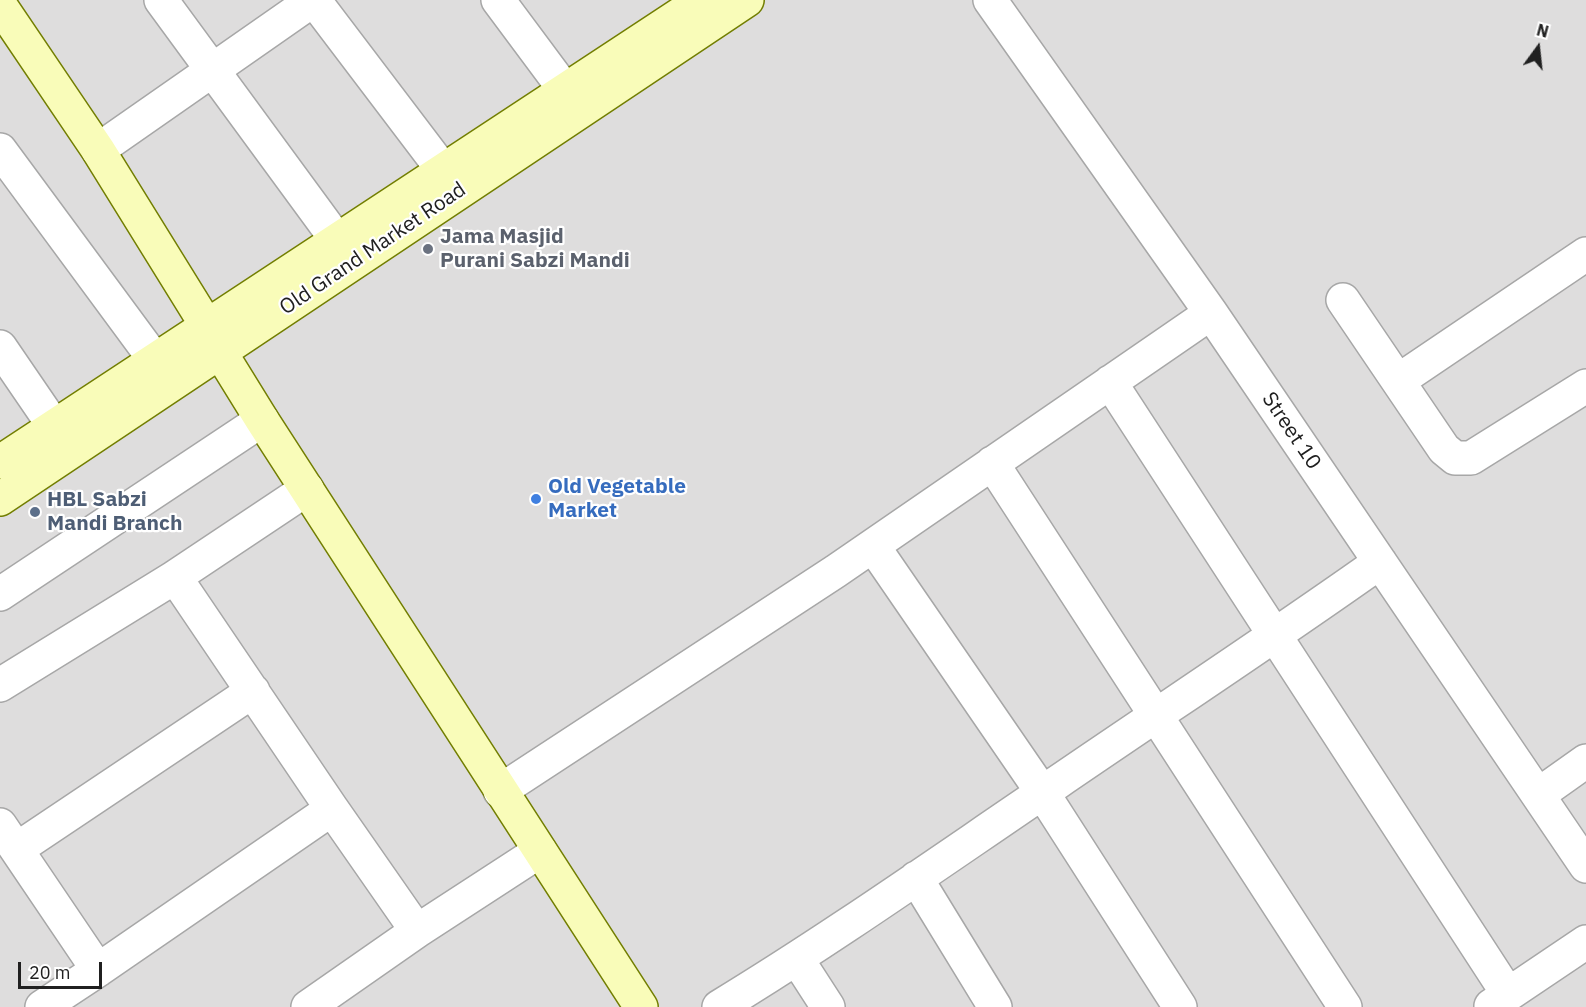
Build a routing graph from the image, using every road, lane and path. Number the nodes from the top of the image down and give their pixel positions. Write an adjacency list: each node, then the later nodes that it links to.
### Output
1 (160, 0): 8 (street)
2 (313, 0): 8 (street); 12 (street)
3 (498, 0): 9 (street)
4 (747, 0): 17 (street, Old Grand Market Road)
5 (990, 0): 16 (street, Street 10)
6 (688, 4): 9 (street, Old Grand Market Road)
7 (0, 5): 11 (street)
8 (212, 70): 11 (street); 13 (street)
9 (565, 90): 12 (street, Old Grand Market Road)
10 (0, 150): 19 (street)
11 (98, 150): 17 (street)
12 (443, 170): 13 (street, Old Grand Market Road)
13 (337, 240): 17 (street, Old Grand Market Road)
14 (1586, 254): 20 (street)
15 (1343, 300): 20 (street)
16 (1211, 313): 21 (street); 30 (street, Street 10)
17 (214, 339): 19 (street, Old Grand Market Road); 23 (street); 28 (street, Old Grand Market Road)
18 (0, 347): 24 (street)
19 (155, 360): 24 (street, Old Grand Market Road)
20 (1398, 381): 22 (street)
21 (1110, 382): 26 (street); 33 (street)
22 (1586, 386)
23 (262, 420): 27 (street); 32 (street)
24 (54, 426): 25 (street, Old Grand Market Road)
25 (0, 462)
26 (993, 464): 29 (street); 36 (street)
27 (307, 489): 31 (street); 38 (street)
28 (0, 498)
29 (873, 546): 38 (street); 39 (street)
30 (1380, 562): 33 (street); 40 (street, Street 10)
31 (175, 577): 34 (street); 35 (street)
32 (0, 594)
33 (1275, 637): 36 (street); 50 (street)
34 (0, 685)
35 (253, 691): 41 (street); 42 (street)
36 (1157, 714): 39 (street); 58 (street)
37 (1586, 761): 40 (street)
38 (500, 791): 43 (street)
39 (1042, 792): 45 (street); 57 (street)
40 (1538, 795): 44 (street, Street 10)
41 (332, 808): 46 (street); 49 (street)
42 (8, 837): 49 (street)
43 (540, 851): 46 (street); 53 (street)
44 (1586, 867)
45 (916, 878): 48 (street); 56 (street)
46 (417, 931): 52 (street)
47 (1586, 942): 50 (street)
48 (797, 959): 54 (street); 55 (street)
49 (98, 970): 51 (street)
50 (1499, 1001)
51 (42, 1007)
52 (308, 1007)
53 (641, 1007)
54 (719, 1007)
55 (828, 1007)
56 (995, 1007)
57 (1180, 1007)
58 (1346, 1007)

